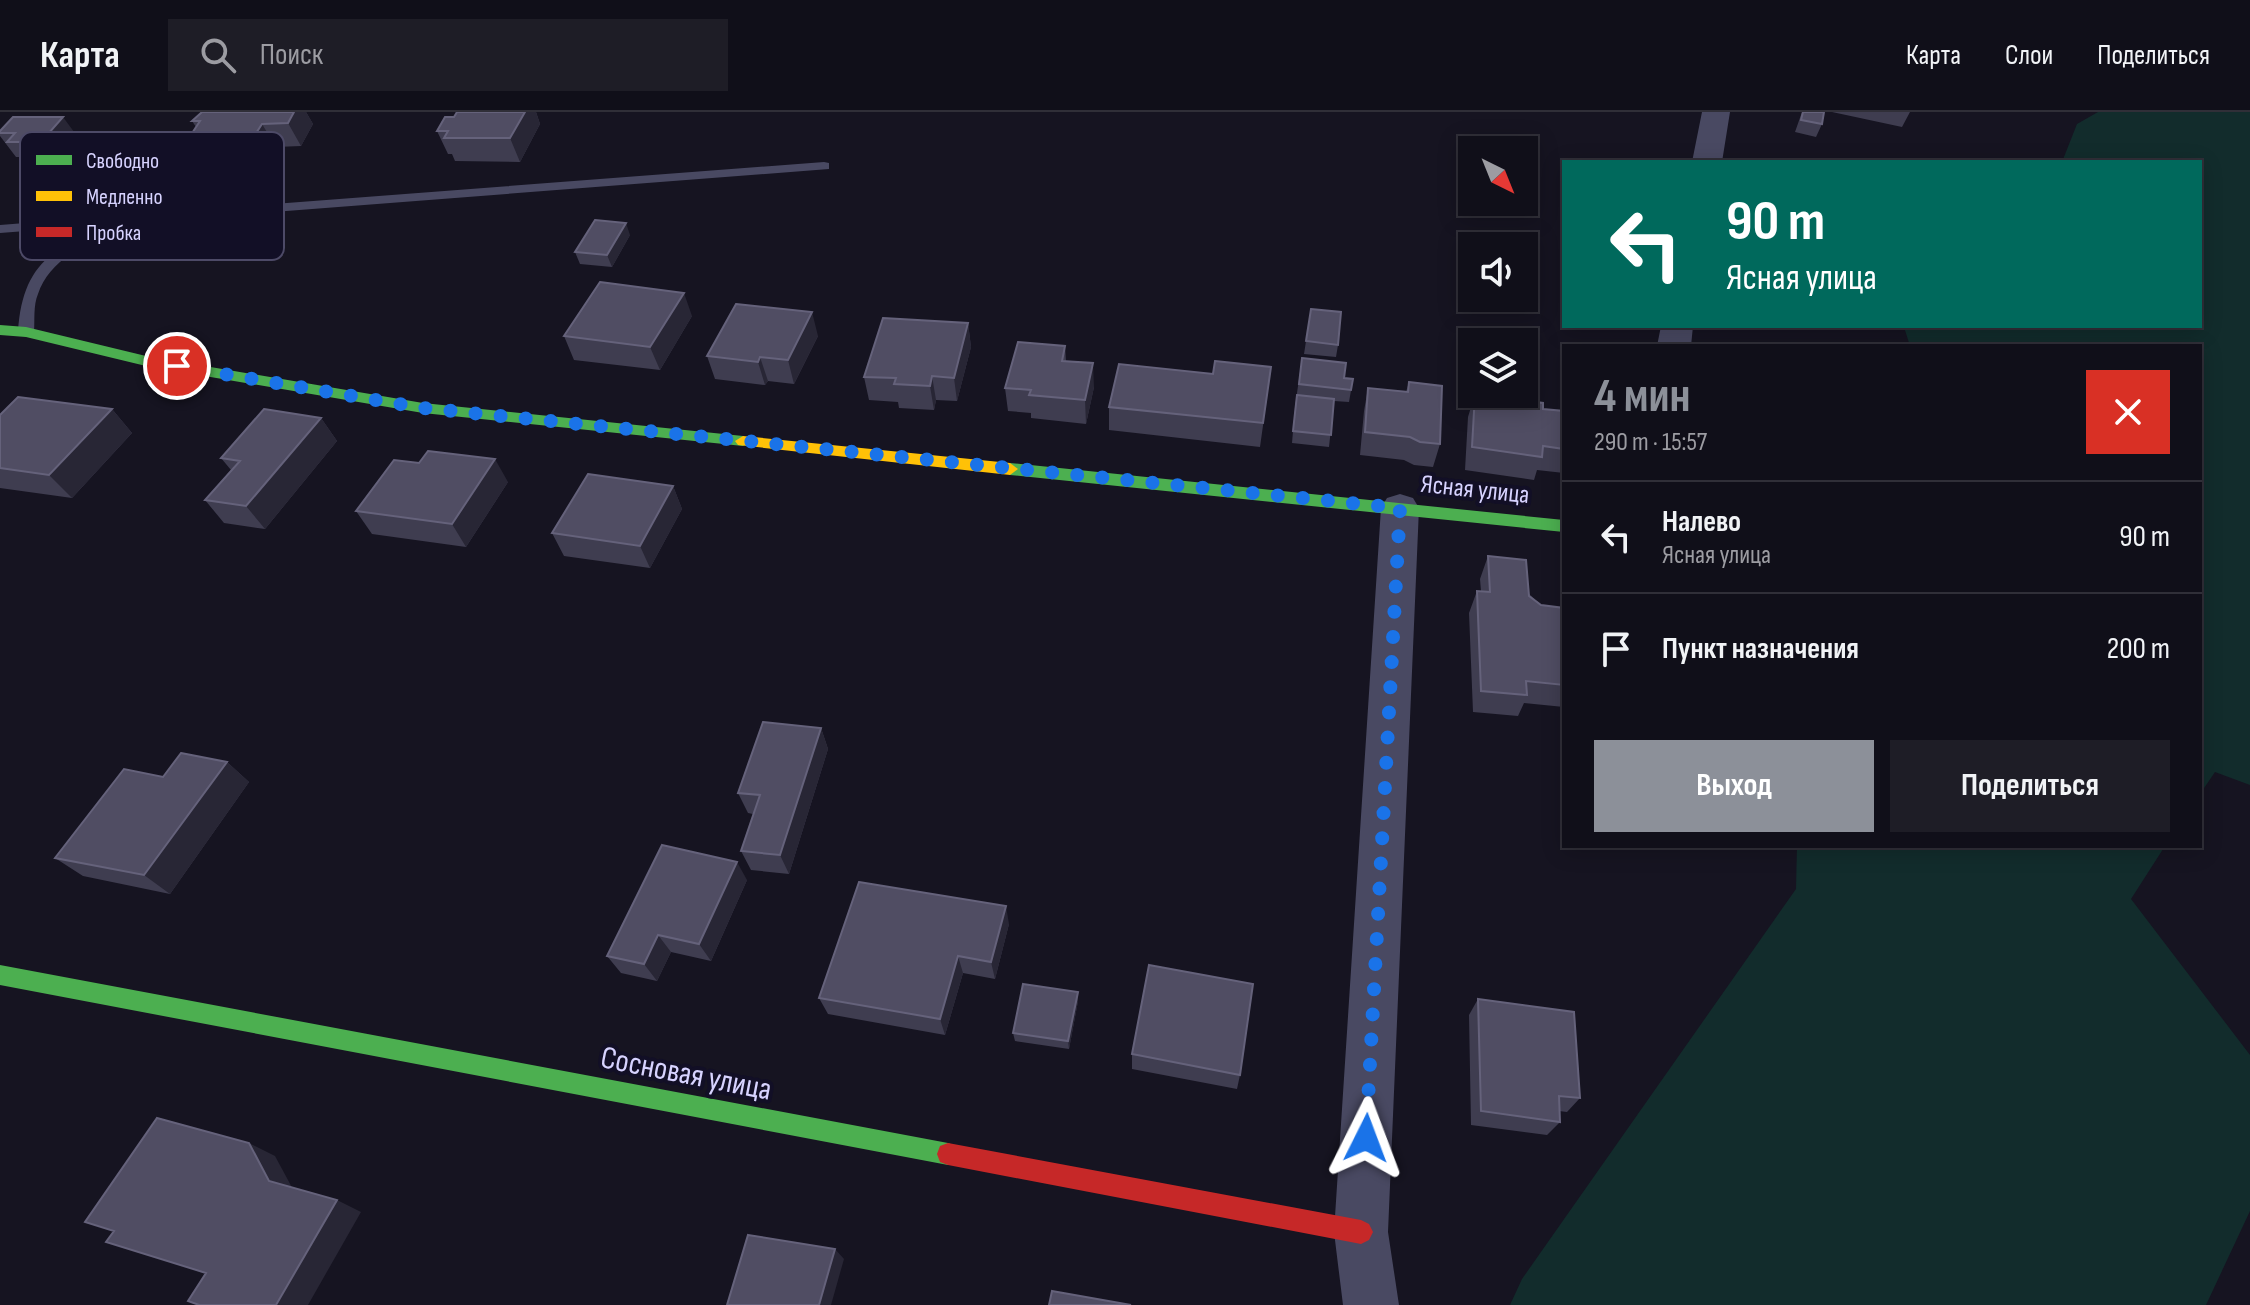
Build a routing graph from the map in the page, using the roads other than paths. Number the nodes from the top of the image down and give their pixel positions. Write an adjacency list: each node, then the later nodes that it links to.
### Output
1 (1716, 112): 2 (street)
2 (1707, 160)
3 (824, 166): 4 (lane)
4 (284, 207)
5 (20, 227): 6 (lane)
6 (0, 229)
7 (57, 260): 9 (lane)
8 (0, 330): 9 (street, Ясная улица)
9 (26, 332): 10 (street, Ясная улица)
10 (1400, 508): 11 (street, Ясная улица); 13 (street)
11 (1562, 526)
12 (0, 975): 13 (street, Сосновая улица)
13 (1361, 1232): 14 (street)
14 (1371, 1305)

